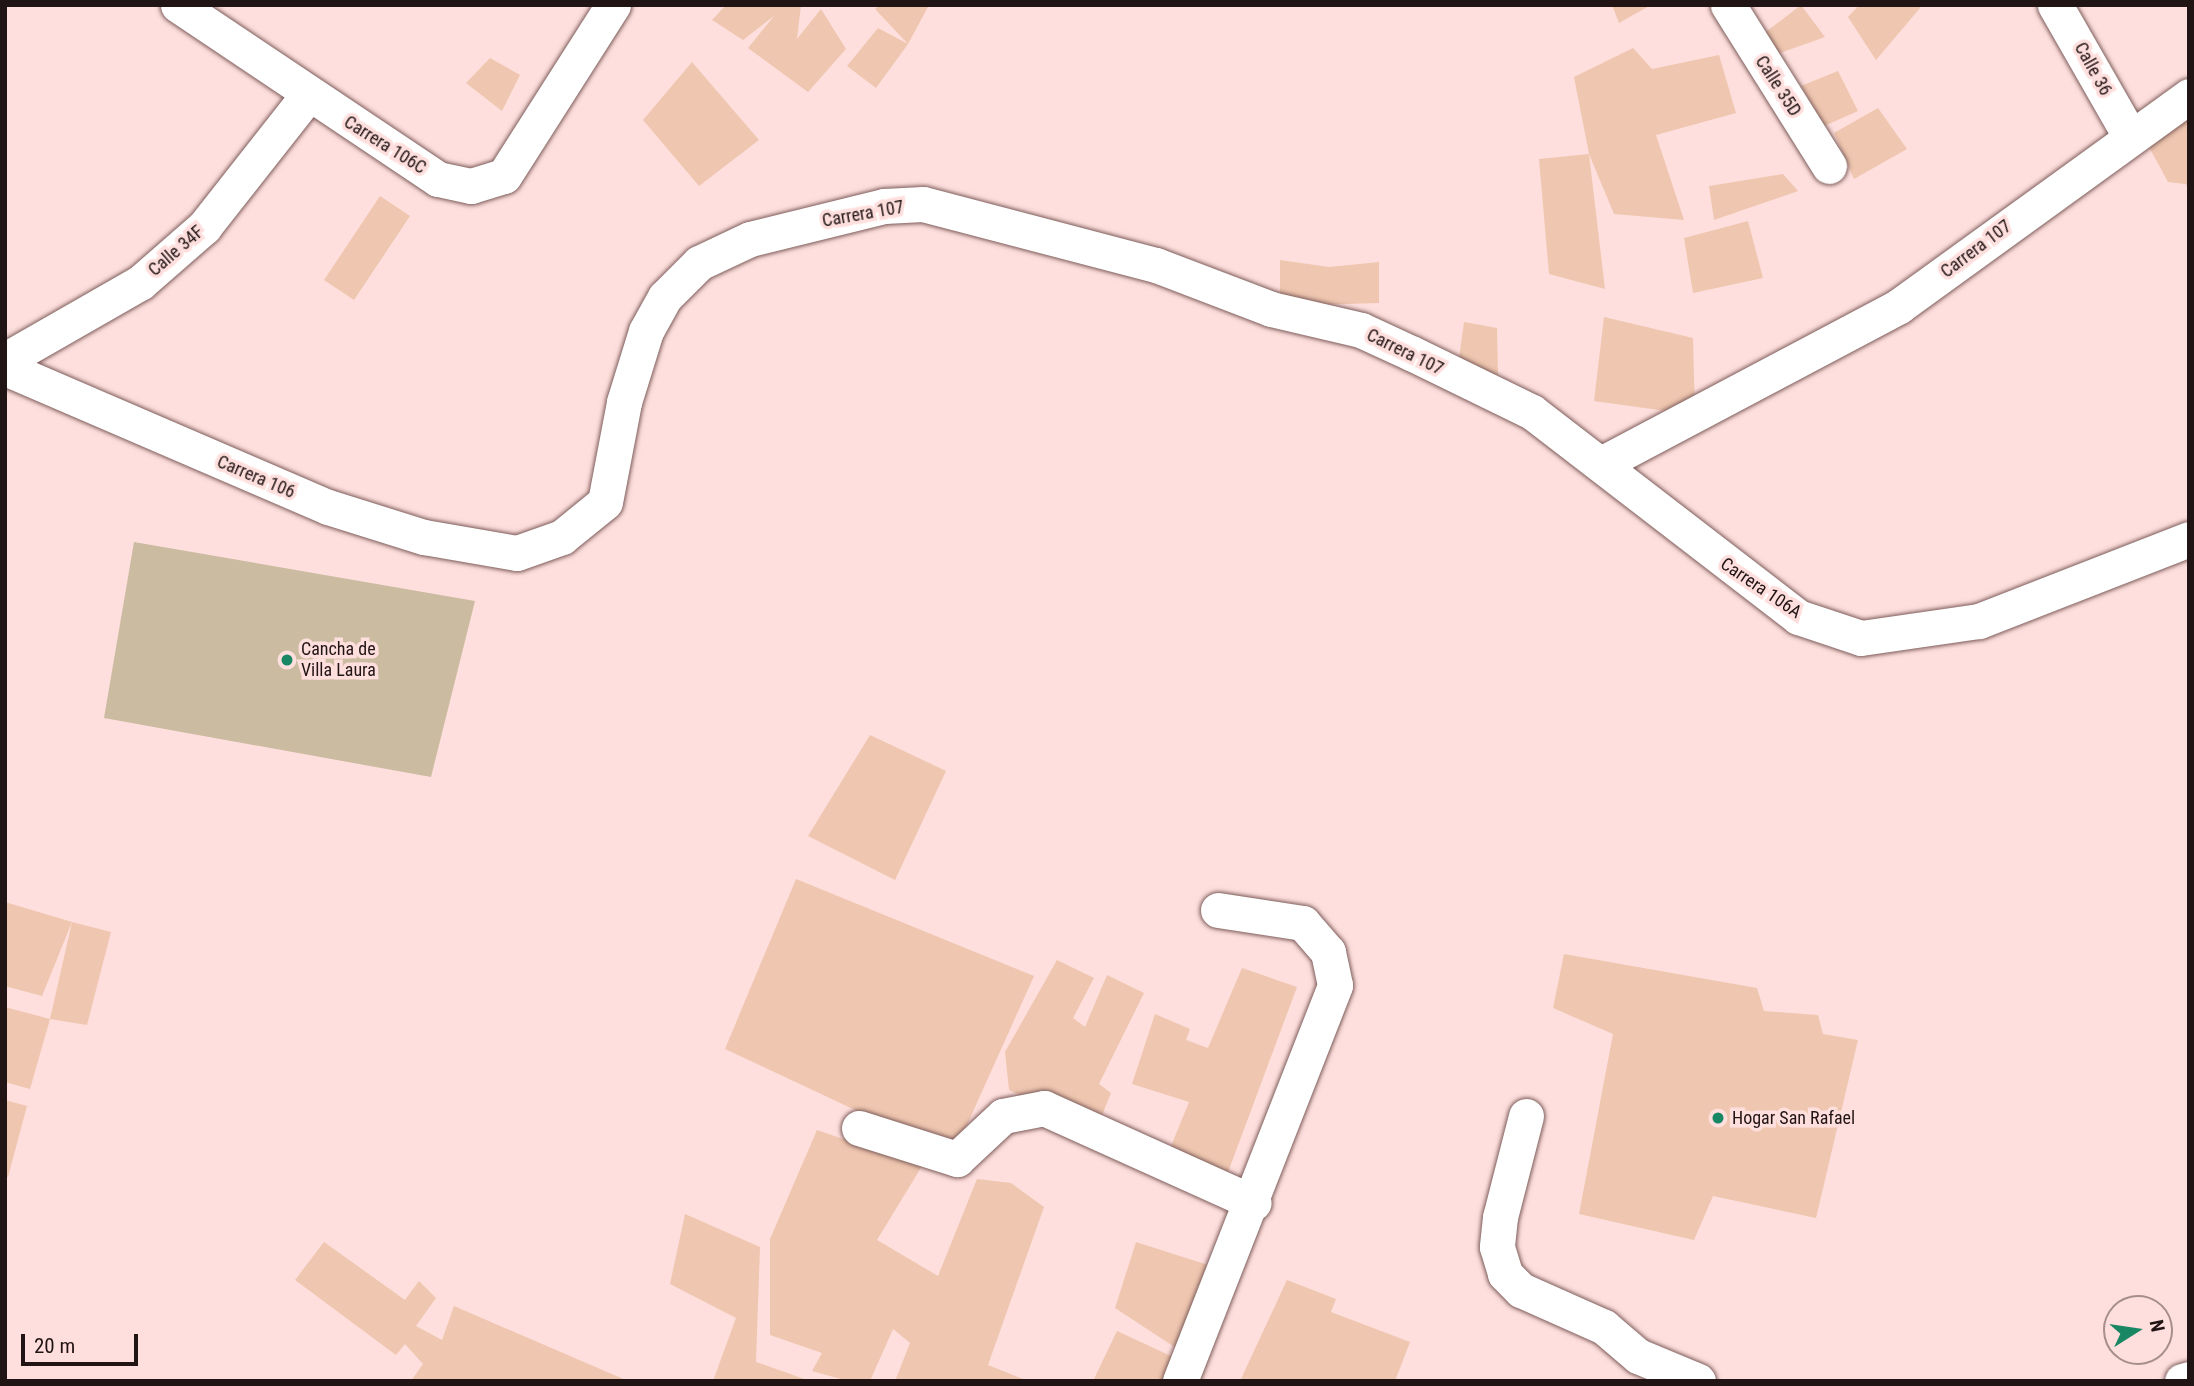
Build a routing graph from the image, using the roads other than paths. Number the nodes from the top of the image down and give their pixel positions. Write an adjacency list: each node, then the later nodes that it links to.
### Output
1 (178, 5): 5 (street, Carrera 106C)
2 (613, 5): 5 (street, Carrera 106C)
3 (1728, 5): 8 (street, Calle 35D)
4 (2054, 5): 7 (street, Calle 36)
5 (307, 96): 9 (street, Calle 34F)
6 (2189, 96): 7 (street, Carrera 107)
7 (2129, 134): 12 (street, Carrera 107)
8 (1829, 166)
9 (5, 360)
10 (5, 368): 14 (street, Carrera 106)
11 (1456, 378): 12 (street, Carrera 106A); 14 (street, Carrera 107)
12 (1603, 463): 13 (street, Carrera 106A)
13 (2189, 539)
14 (517, 553)
15 (1218, 910): 18 (street)
16 (1526, 1116): 21 (street)
17 (859, 1128): 18 (street)
18 (1254, 1203): 20 (street)
19 (2189, 1379): 22 (street)
20 (1180, 1381)
21 (1698, 1381)
22 (2182, 1381)

